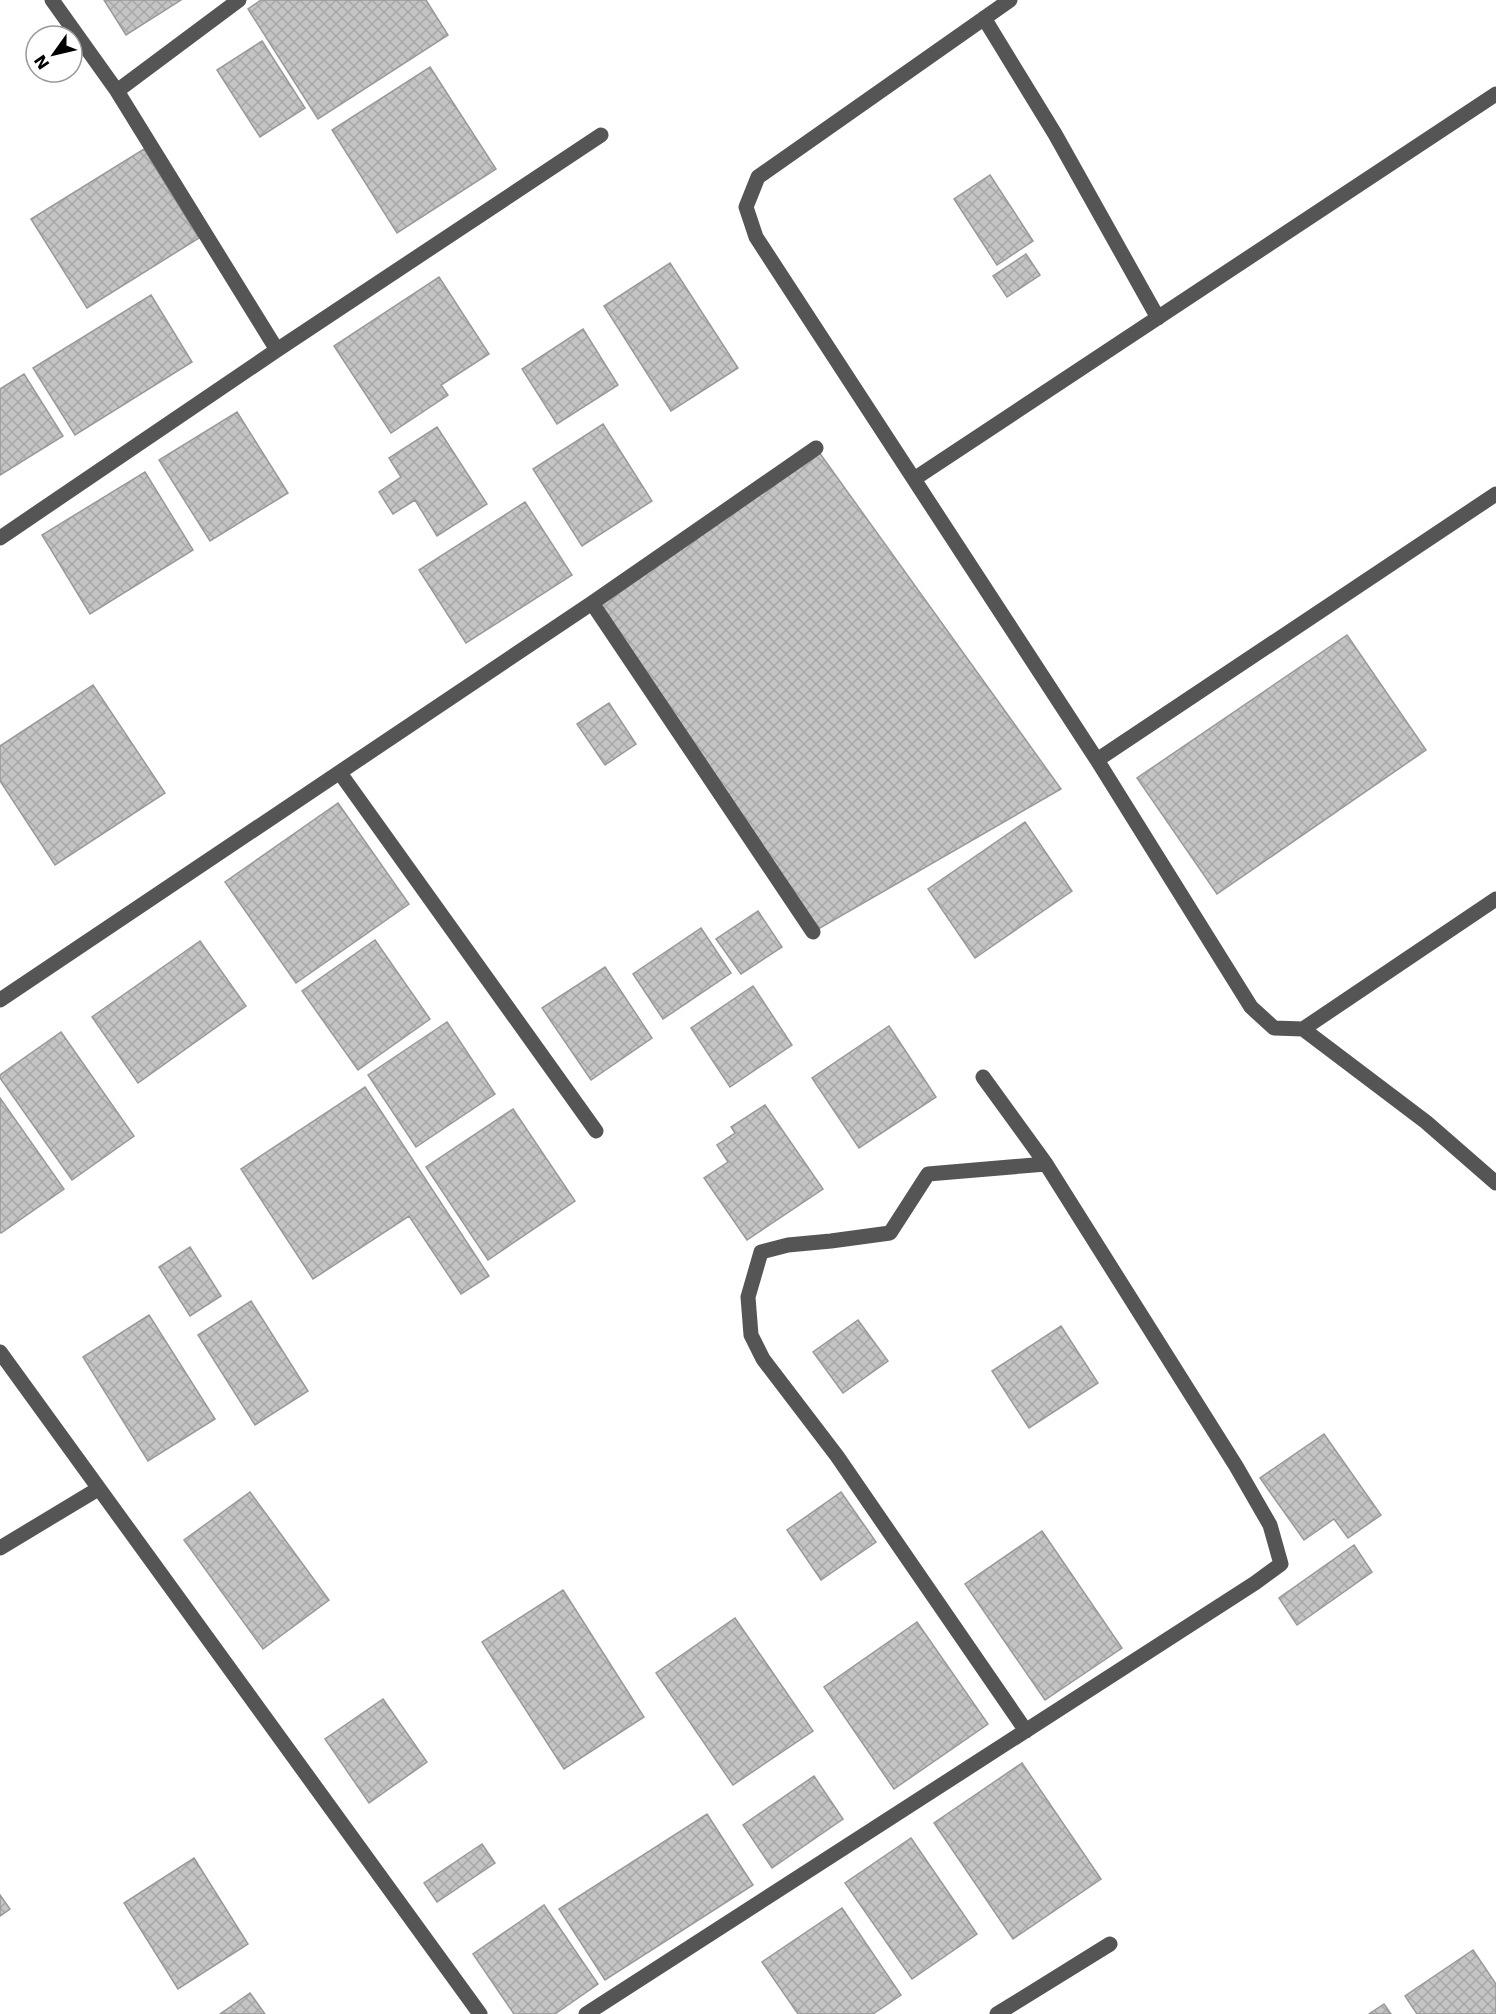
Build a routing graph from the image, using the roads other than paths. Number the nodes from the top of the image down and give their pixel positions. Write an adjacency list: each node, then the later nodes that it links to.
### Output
1 (52, 0): 5 (street)
2 (239, 0): 5 (street)
3 (1010, 0): 4 (street)
4 (984, 18): 8 (street); 11 (street)
5 (117, 91): 9 (street)
6 (1496, 94): 8 (street)
7 (601, 135): 9 (street)
8 (1158, 318): 11 (street)
9 (277, 350): 13 (street)
10 (816, 448): 14 (street)
11 (914, 479): 15 (street)
12 (1496, 494): 15 (street)
13 (0, 538)
14 (592, 603): 16 (street); 18 (street)
15 (1097, 760): 20 (street)
16 (340, 773): 19 (street); 22 (street)
17 (1496, 899): 20 (street)
18 (813, 932)
19 (0, 1000)
20 (1303, 1029): 24 (street)
21 (983, 1077): 23 (street)
22 (596, 1131)
23 (1046, 1164): 28 (street); 28 (street)
24 (1496, 1183)
25 (0, 1352): 26 (street)
26 (98, 1489): 27 (street); 30 (street)
27 (0, 1548)
28 (1026, 1731): 31 (street)
29 (1110, 1944): 32 (street)
30 (480, 2014)
31 (586, 2014)
32 (997, 2014)

